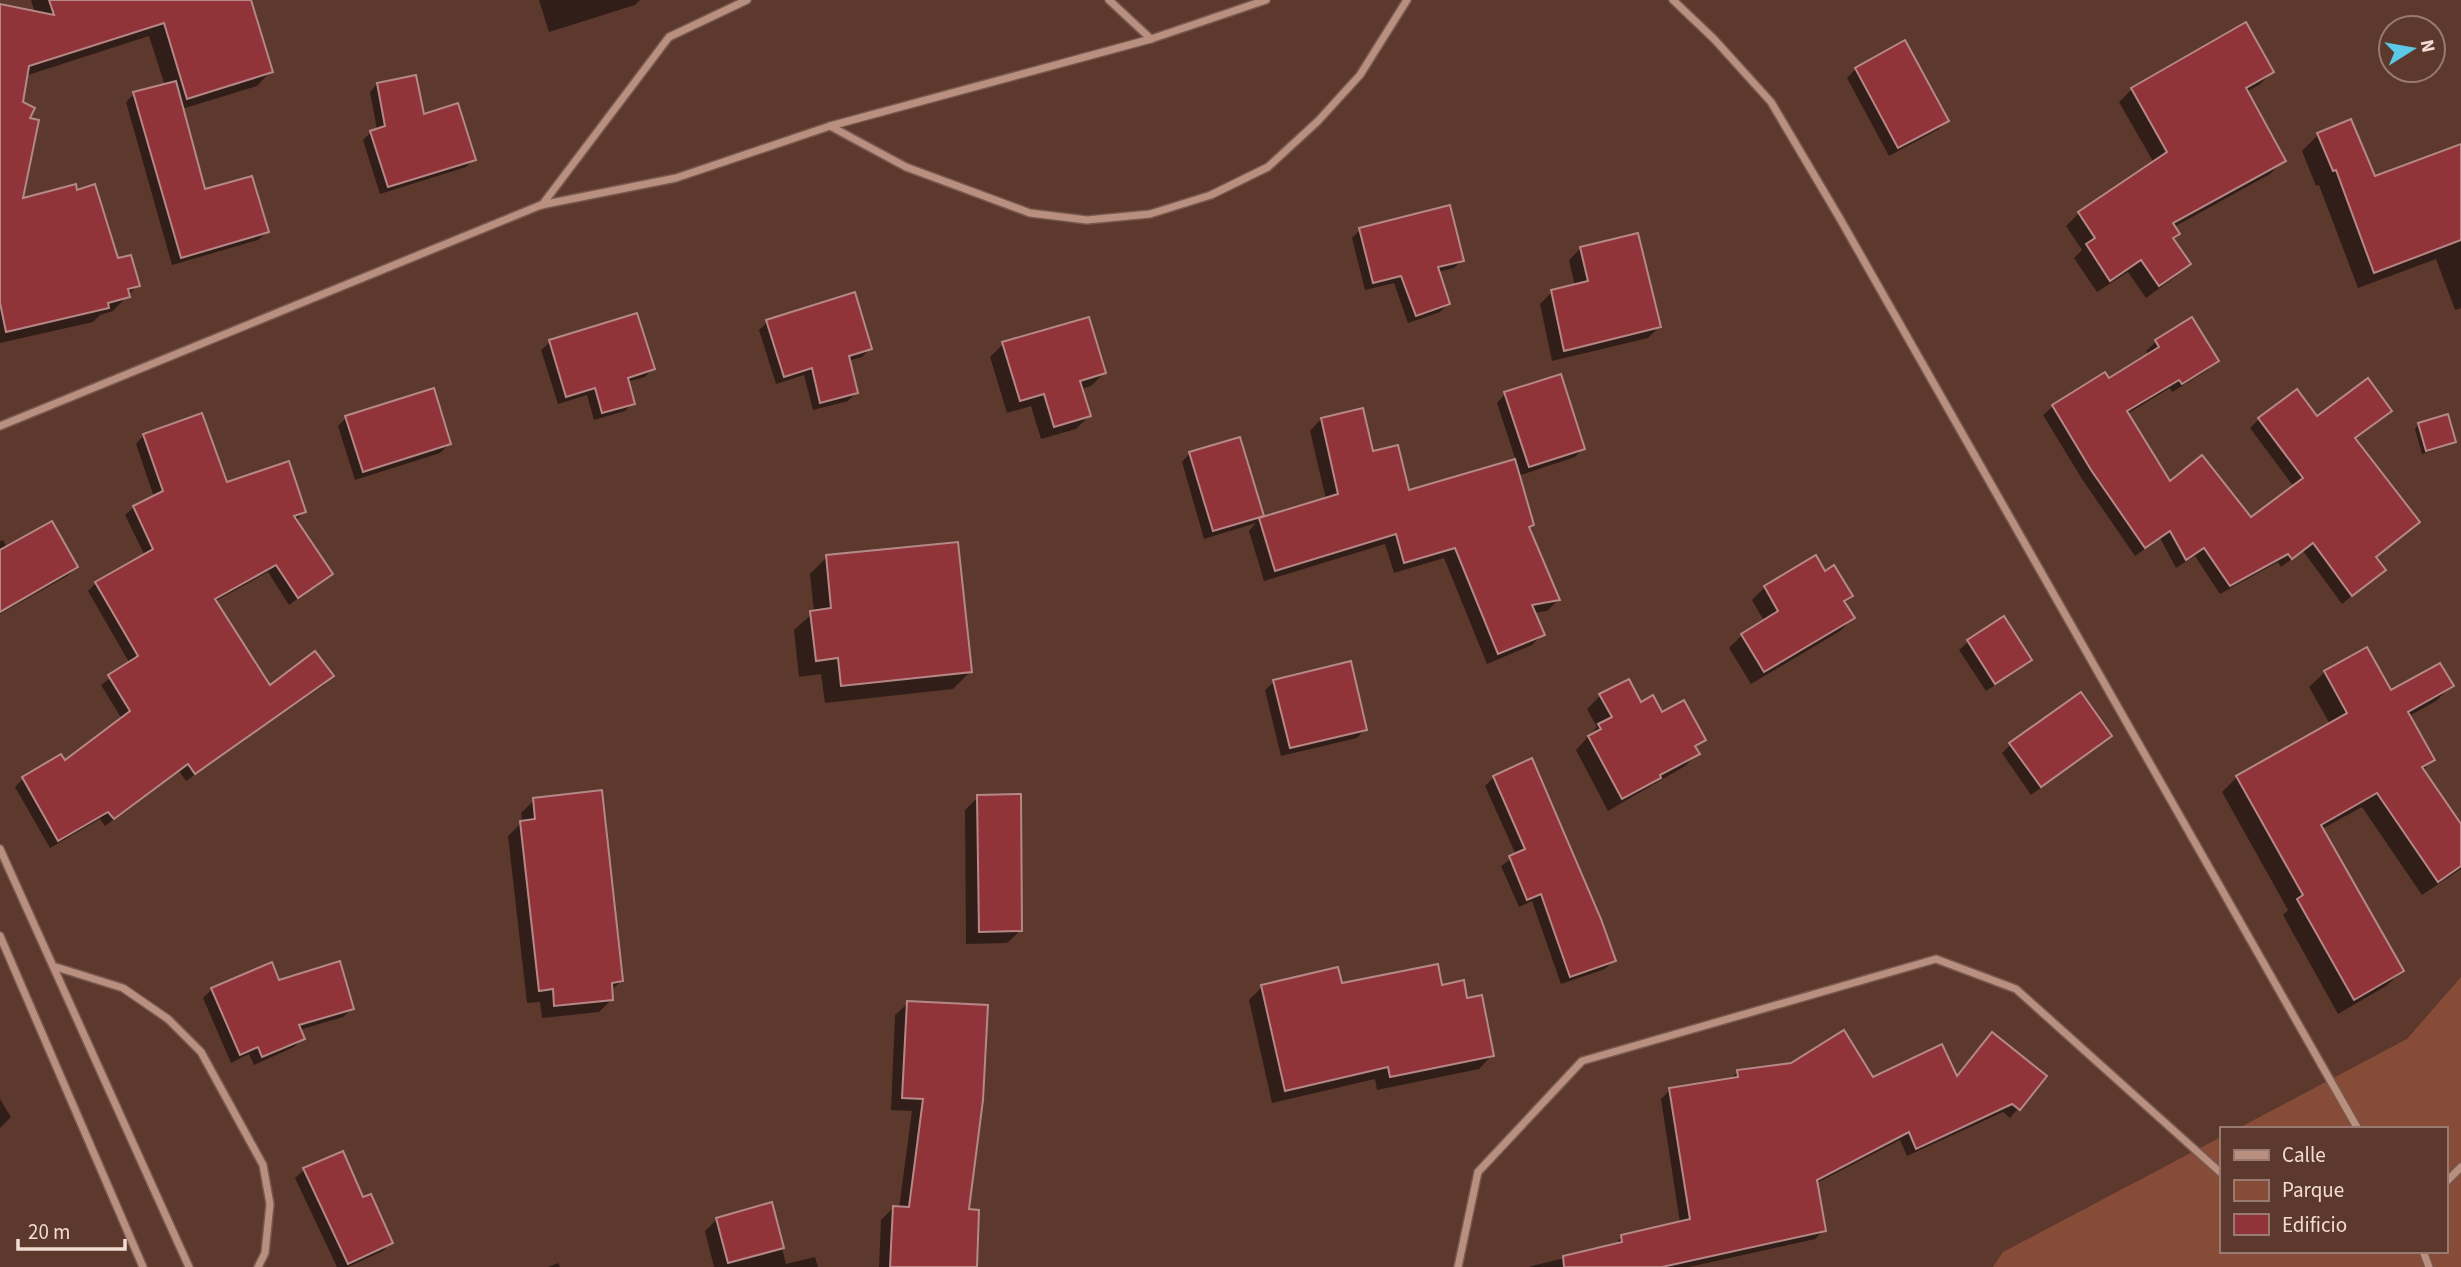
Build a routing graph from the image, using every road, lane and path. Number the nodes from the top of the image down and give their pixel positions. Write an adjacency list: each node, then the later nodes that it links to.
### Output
1 (747, 0): 8 (street)
2 (1109, 0): 6 (street)
3 (1266, 0): 6 (street)
4 (1407, 0): 7 (street)
5 (1673, 0): 13 (street)
6 (1151, 39): 7 (street)
7 (830, 126): 8 (street)
8 (541, 205): 9 (street)
9 (0, 426)
10 (0, 849): 12 (street)
11 (0, 936): 17 (street)
12 (56, 967): 18 (street); 19 (street)
13 (2357, 1127)
14 (2461, 1167): 16 (street)
15 (2220, 1172): 20 (street)
16 (2447, 1181)
17 (143, 1267)
18 (189, 1267)
19 (258, 1267)
20 (1458, 1267)

